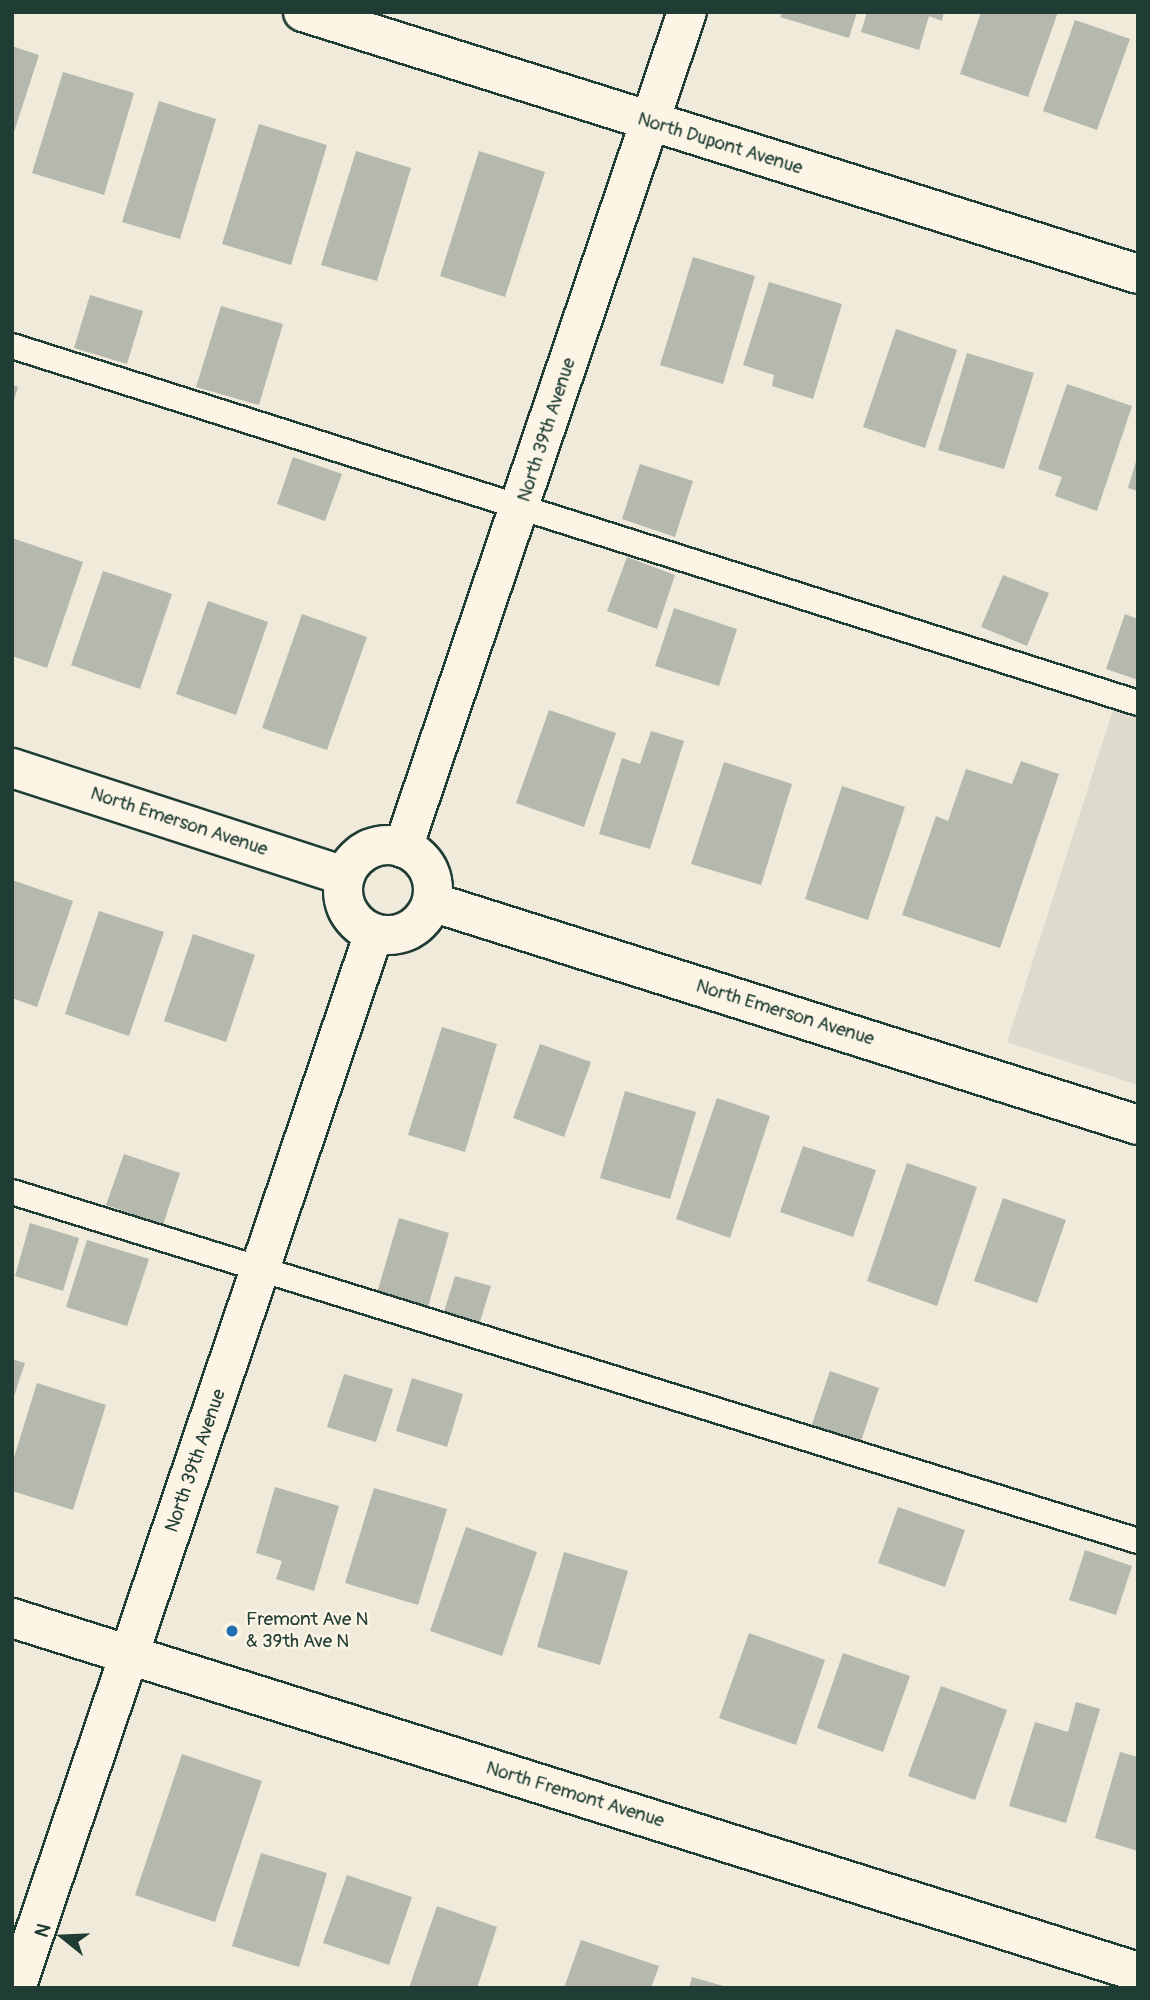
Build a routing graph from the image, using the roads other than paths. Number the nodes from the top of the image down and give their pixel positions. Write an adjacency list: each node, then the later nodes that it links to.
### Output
1 (303, 12): 3 (street, North Dupont Avenue)
2 (687, 12): 3 (street, North 39th Avenue)
3 (650, 123): 4 (street, North Dupont Avenue); 6 (street, North 39th Avenue)
4 (1138, 274)
5 (12, 346): 6 (lane)
6 (521, 508): 7 (lane); 9 (street, North 39th Avenue)
7 (1138, 702)
8 (12, 768): 10 (street, North Emerson Avenue)
9 (403, 848): 10 (street); 11 (street)
10 (345, 876): 12 (street)
11 (432, 902): 12 (street); 13 (street, North Emerson Avenue)
12 (374, 933): 15 (street, North 39th Avenue)
13 (1138, 1125)
14 (12, 1192): 15 (lane)
15 (261, 1269): 16 (lane); 18 (street, North 39th Avenue)
16 (1138, 1541)
17 (12, 1618): 18 (street, North Fremont Avenue)
18 (130, 1655): 19 (street, North Fremont Avenue); 20 (street, North 39th Avenue)
19 (1138, 1972)
20 (16, 1988)

